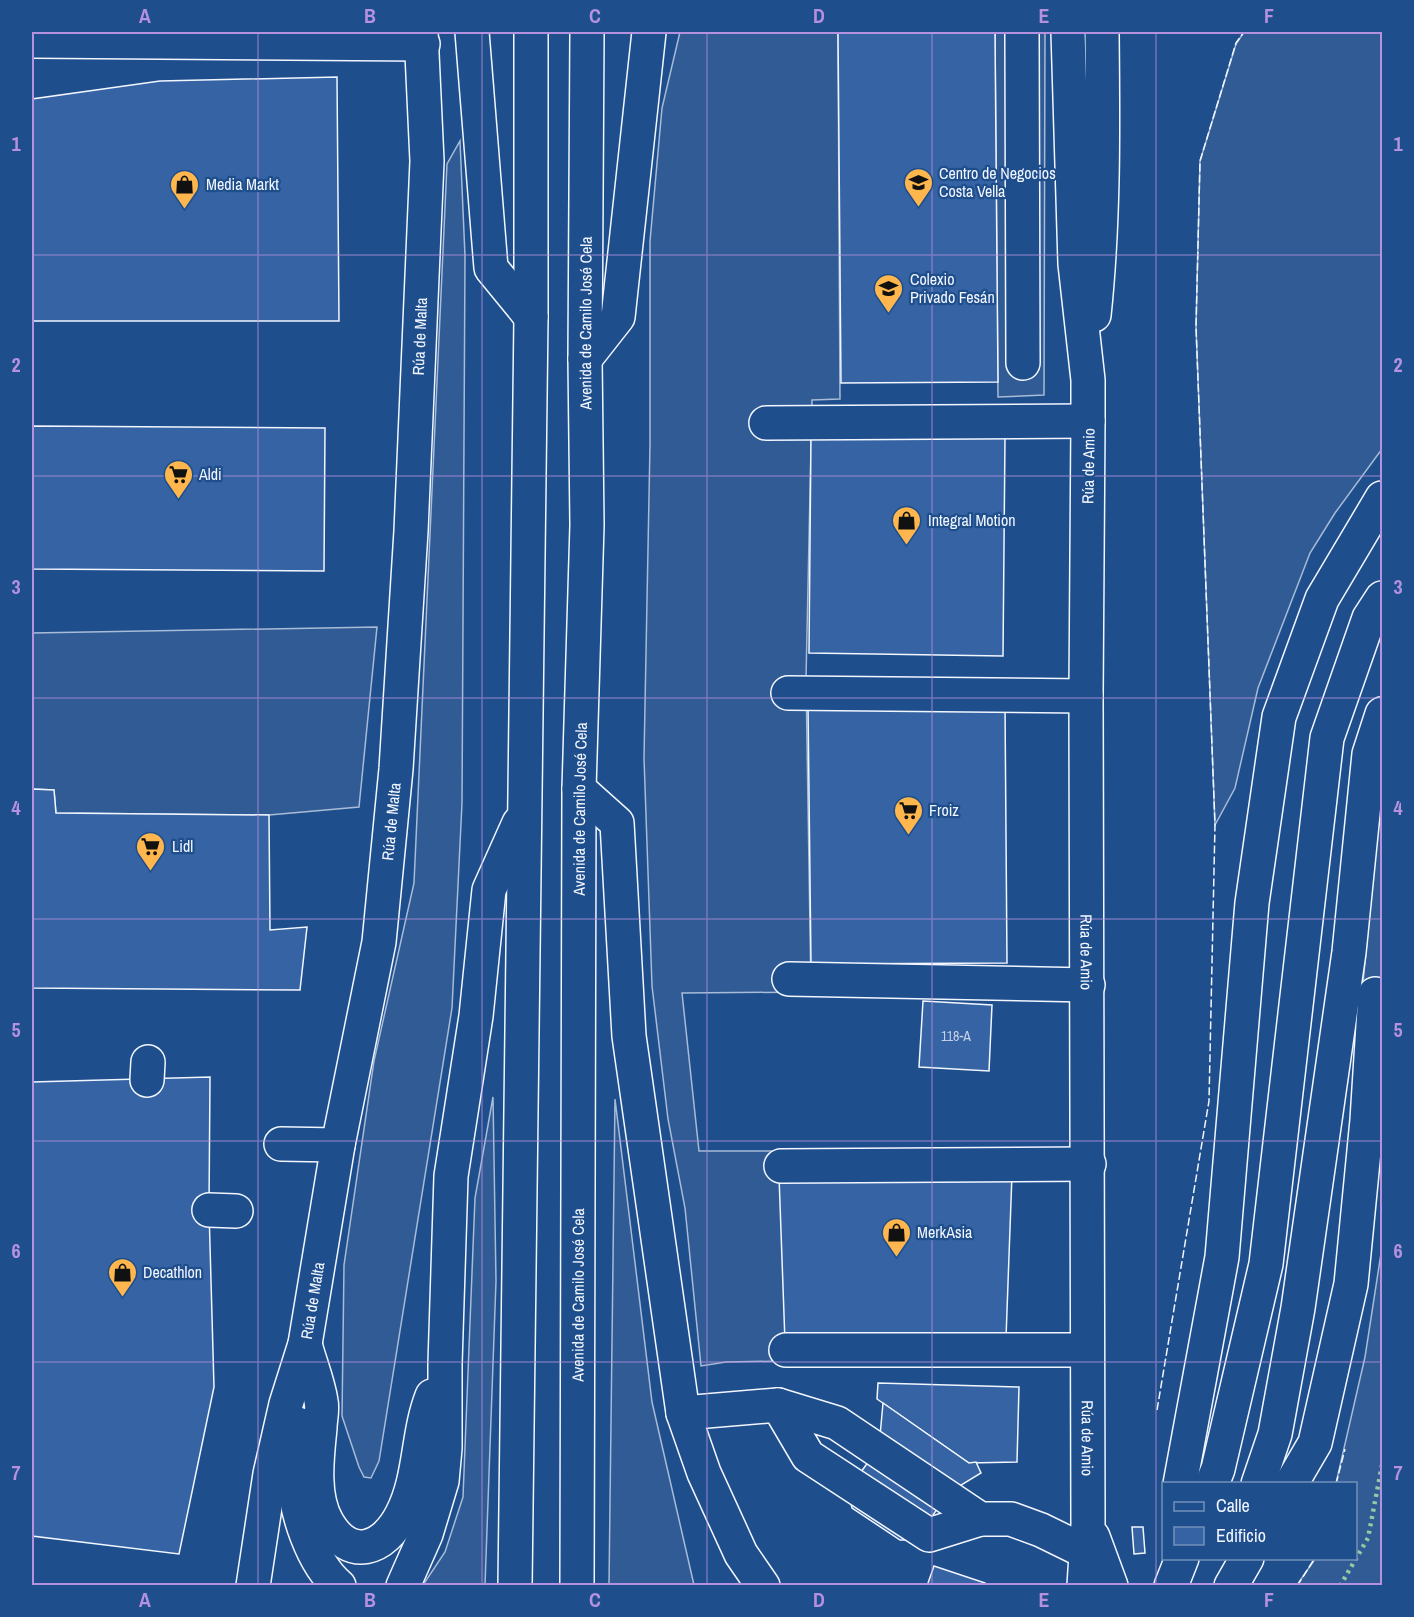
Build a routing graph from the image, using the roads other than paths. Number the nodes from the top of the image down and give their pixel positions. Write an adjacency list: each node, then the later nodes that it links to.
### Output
1 (472, 32): 12 (main road)
2 (531, 32): 12 (main road)
3 (587, 32): 13 (main road, Avenida de Camilo José Cela)
4 (649, 32): 13 (main road)
5 (1022, 32): 14 (main road)
6 (1068, 32): 11 (main road, Rúa de Amio)
7 (1078, 32): 11 (main road, Rúa de Amio)
8 (1102, 32): 15 (main road, Rúa de Amio)
9 (422, 38): 10 (main road); 31 (main road, Rúa de Malta)
10 (32, 40)
11 (1069, 70): 15 (main road, Rúa de Amio)
12 (531, 317): 24 (main road)
13 (585, 359): 23 (main road, Avenida de Camilo José Cela)
14 (1023, 363)
15 (1088, 380): 16 (main road, Rúa de Amio)
16 (1089, 421): 17 (main road); 21 (main road, Rúa de Amio)
17 (766, 423)
18 (1383, 498): 40 (main road)
19 (1383, 598): 41 (main road)
20 (788, 693): 21 (main road)
21 (1086, 696): 26 (main road, Rúa de Amio)
22 (1383, 714): 42 (main road)
23 (579, 789): 39 (main road); 52 (main road, Avenida de Camilo José Cela)
24 (524, 811): 37 (main road); 51 (main road)
25 (789, 979): 26 (main road)
26 (1088, 985): 32 (main road, Rúa de Amio)
27 (1375, 994): 29 (main road)
28 (1383, 1092): 29 (main road)
29 (1367, 1120): 43 (main road)
30 (281, 1144): 31 (main road)
31 (338, 1145): 34 (main road, Rúa de Malta)
32 (1089, 1164): 33 (main road); 36 (main road, Rúa de Amio)
33 (781, 1166)
34 (305, 1344): 37 (main road); 48 (main road, Rúa de Malta); 49 (main road)
35 (786, 1350): 36 (main road)
36 (1086, 1350): 45 (main road, Rúa de Amio)
37 (445, 1364): 50 (main road)
38 (778, 1405): 39 (main road); 44 (main road); 44 (main road)
39 (683, 1413): 53 (main road)
40 (1180, 1482)
41 (1213, 1482)
42 (1259, 1482)
43 (1292, 1482)
44 (995, 1519): 45 (main road)
45 (1087, 1538): 54 (main road, Rúa de Amio); 55 (main road, Rúa de Amio)
46 (1231, 1560): 56 (main road)
47 (1246, 1560): 57 (main road)
48 (253, 1586)
49 (339, 1586)
50 (403, 1586)
51 (515, 1586)
52 (577, 1586)
53 (763, 1586)
54 (1084, 1586)
55 (1111, 1586)
56 (1223, 1586)
57 (1231, 1586)

